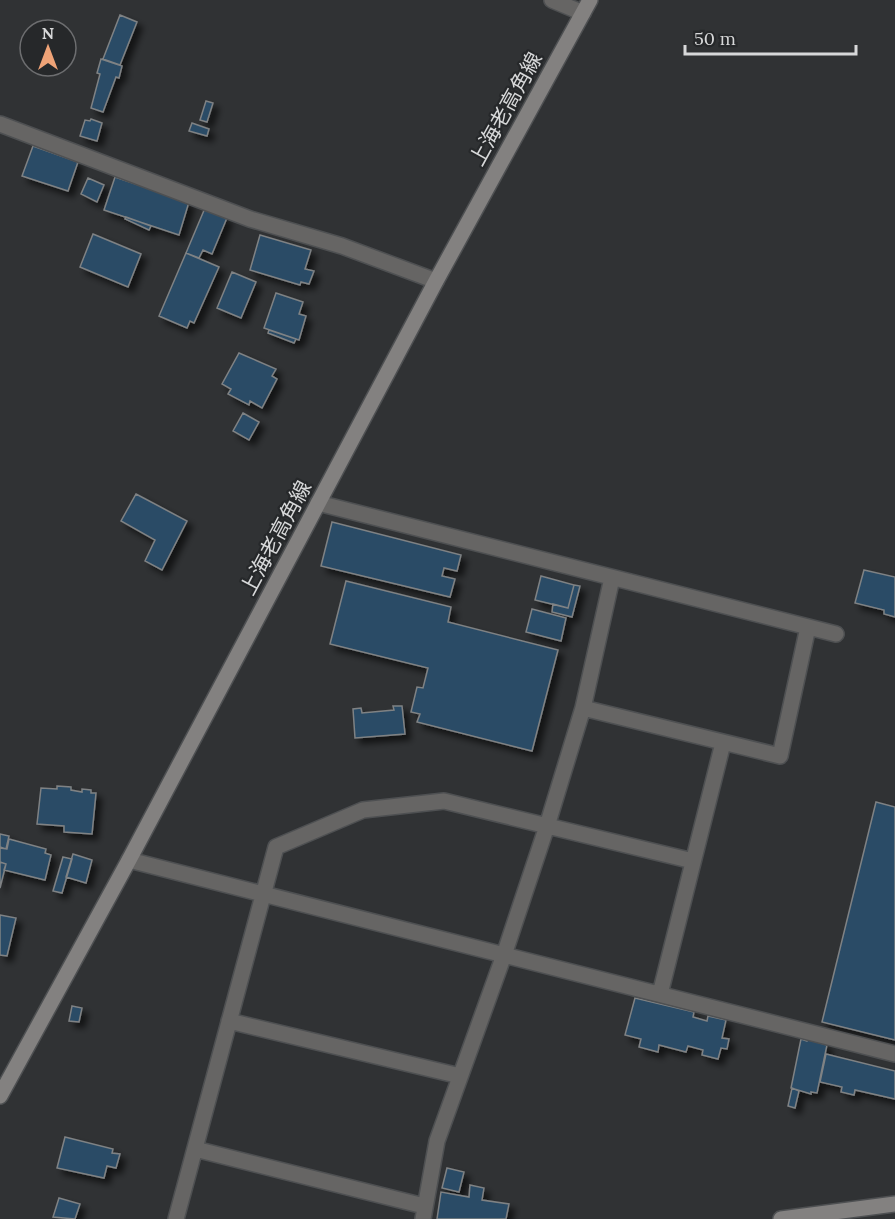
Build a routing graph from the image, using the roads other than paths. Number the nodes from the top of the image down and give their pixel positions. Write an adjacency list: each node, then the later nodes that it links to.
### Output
1 (552, 0): 2 (street)
2 (587, 7): 4 (main road, 上海老高角線)
3 (0, 124): 4 (street)
4 (436, 280): 5 (main road, 上海老高角線)
5 (318, 503): 6 (street); 12 (main road, 上海老高角線)
6 (612, 578): 7 (street); 9 (street)
7 (808, 627): 8 (street); 10 (street)
8 (836, 634)
9 (583, 708): 10 (street); 11 (street)
10 (723, 743): 13 (street)
11 (547, 826): 13 (street); 14 (street); 15 (street)
12 (129, 860): 14 (street); 20 (main road, 上海老高角線)
13 (693, 861): 16 (street)
14 (263, 894): 15 (street); 17 (street)
15 (504, 955): 16 (street); 19 (street)
16 (660, 994): 18 (street)
17 (229, 1021): 19 (street); 21 (street)
18 (895, 1054)
19 (460, 1076): 23 (street)
20 (0, 1096)
21 (195, 1149): 23 (street); 24 (street)
22 (895, 1204): 25 (main road)
23 (423, 1213)
24 (176, 1219)
25 (781, 1219)

